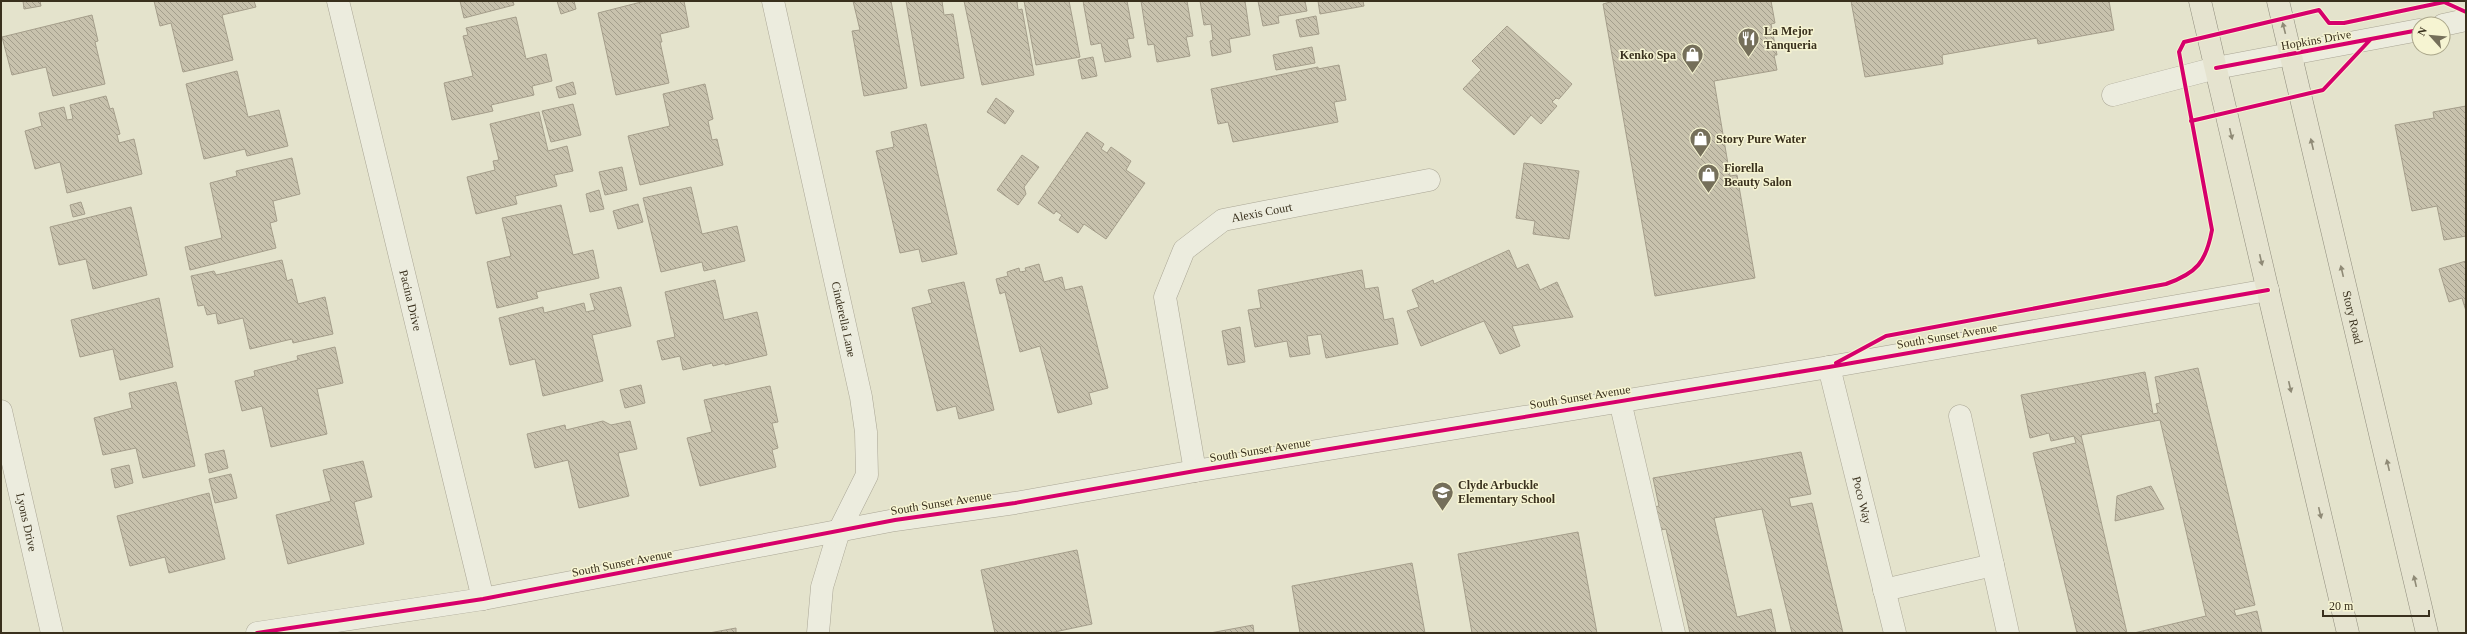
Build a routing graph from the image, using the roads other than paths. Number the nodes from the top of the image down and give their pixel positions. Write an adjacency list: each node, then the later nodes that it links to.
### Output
1 (338, 1): 21 (street, Pacina Drive)
2 (772, 1): 18 (street, Cinderella Lane)
3 (2200, 1): 9 (main road)
4 (2278, 1): 8 (main road, Story Road, one-way to 4)
5 (2466, 20): 6 (street)
6 (2451, 23)
7 (2411, 32): 8 (street, Hopkins Drive)
8 (2291, 54): 9 (street, Hopkins Drive); 29 (main road, Story Road, one-way to 8)
9 (2216, 68): 10 (street, Hopkins Drive); 12 (main road, one-way to 12)
10 (2113, 95)
11 (1429, 180): 17 (street, Alexis Court)
12 (2268, 290): 13 (street, South Sunset Avenue); 28 (main road, one-way to 28)
13 (1829, 367): 14 (street, South Sunset Avenue); 20 (street, Poco Way)
14 (1620, 401): 17 (street, South Sunset Avenue); 25 (street)
15 (1, 411): 22 (street, Lyons Drive)
16 (1960, 416): 19 (street)
17 (1194, 471): 18 (street, South Sunset Avenue)
18 (839, 531): 21 (street, South Sunset Avenue); 24 (street, Cinderella Lane)
19 (1993, 565): 20 (street); 27 (street)
20 (1884, 590): 26 (street, Poco Way)
21 (483, 599): 23 (street, South Sunset Avenue)
22 (52, 633)
23 (257, 633)
24 (818, 633)
25 (1674, 633)
26 (1895, 633)
27 (2008, 633)
28 (2348, 633)
29 (2427, 633)

